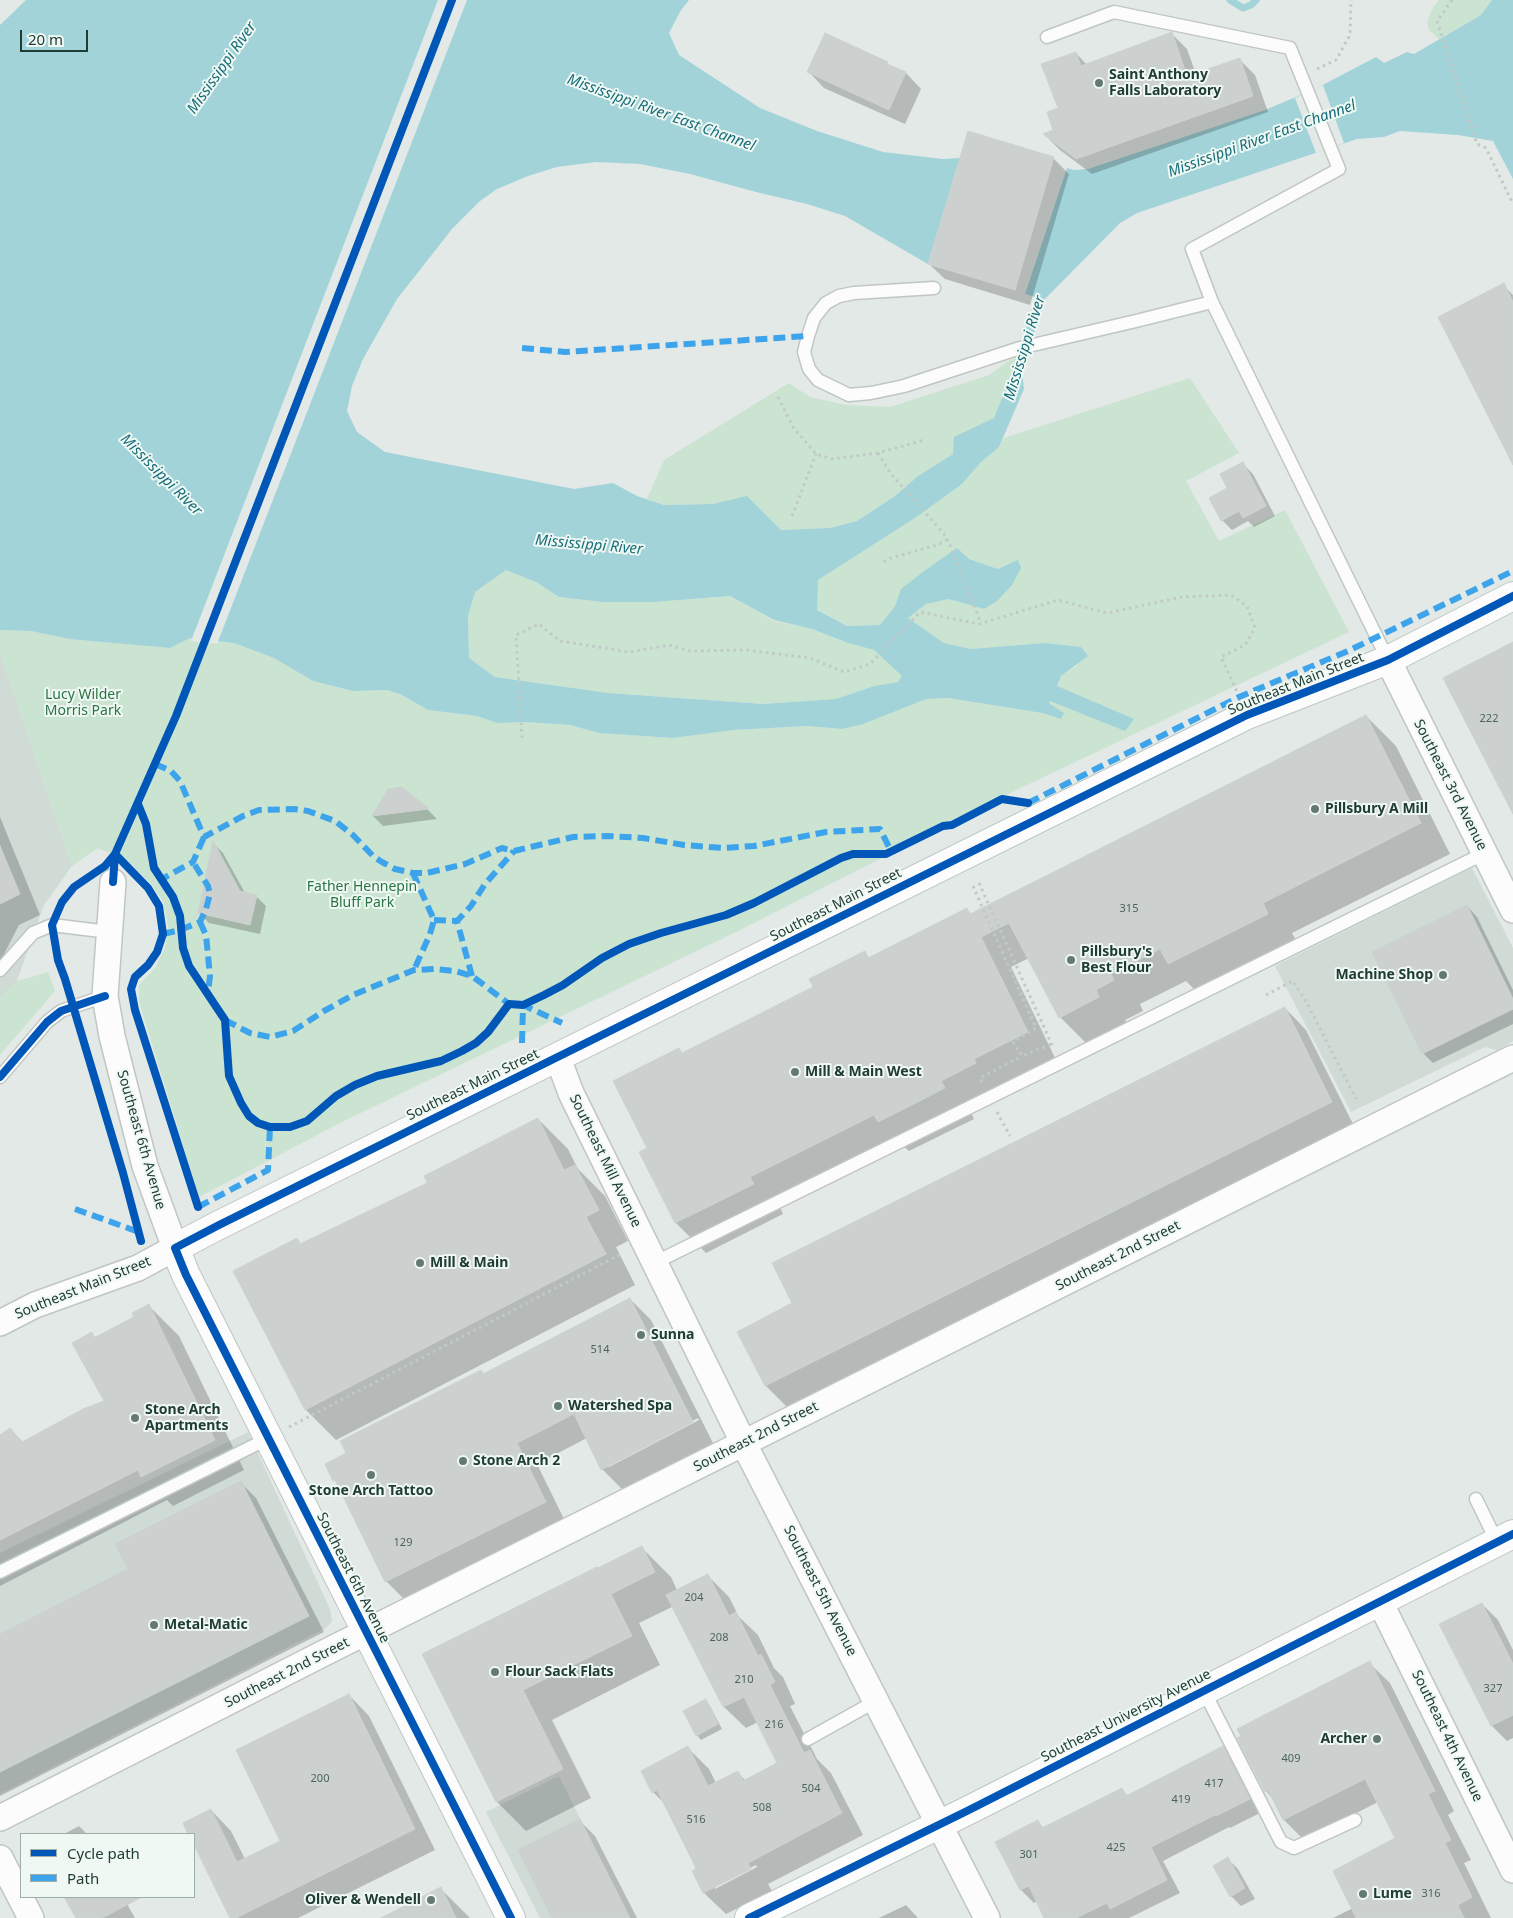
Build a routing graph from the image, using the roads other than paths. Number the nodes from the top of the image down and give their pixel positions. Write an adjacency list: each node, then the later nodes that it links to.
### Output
1 (1048, 36): 3 (lane)
2 (934, 288): 3 (lane)
3 (1212, 302): 5 (lane)
4 (1513, 596): 5 (street, Southeast Main Street)
5 (1388, 660): 6 (street, Southeast 3rd Avenue); 12 (street, Southeast Main Street)
6 (1485, 853): 8 (street, Southeast 3rd Avenue); 16 (lane)
7 (113, 882): 9 (street, Southeast 6th Avenue)
8 (1513, 910)
9 (109, 932): 10 (lane); 11 (street, Southeast 6th Avenue)
10 (0, 970)
11 (105, 996): 14 (lane); 15 (street, Southeast 6th Avenue)
12 (558, 1058): 15 (street, Southeast Main Street); 16 (street, Southeast Mill Avenue)
13 (1513, 1058): 19 (street, Southeast 2nd Street)
14 (0, 1077)
15 (175, 1248): 17 (street, Southeast Main Street); 18 (street, Southeast 6th Avenue)
16 (651, 1252): 19 (street, Southeast 5th Avenue)
17 (0, 1322)
18 (269, 1438): 22 (lane); 24 (street, Southeast 6th Avenue)
19 (744, 1444): 24 (street, Southeast 2nd Street); 26 (street, Southeast 5th Avenue)
20 (1476, 1499): 21 (lane)
21 (1505, 1538): 23 (street, Southeast University Avenue)
22 (0, 1572)
23 (1380, 1602): 25 (street, Southeast University Avenue); 32 (street, Southeast 4th Avenue)
24 (367, 1633): 28 (street, Southeast 2nd Street); 36 (street, Southeast 6th Avenue)
25 (1204, 1692): 29 (lane); 30 (street, Southeast University Avenue)
26 (876, 1701): 27 (lane); 30 (street, Southeast 5th Avenue)
27 (808, 1739)
28 (0, 1818)
29 (1354, 1820)
30 (939, 1825): 37 (street, Southeast University Avenue); 38 (street, Southeast 5th Avenue)
31 (0, 1858): 33 (street)
32 (1513, 1870)
33 (20, 1897)
34 (21, 1898): 35 (street)
35 (31, 1918)
36 (511, 1918)
37 (749, 1918)
38 (986, 1918)

